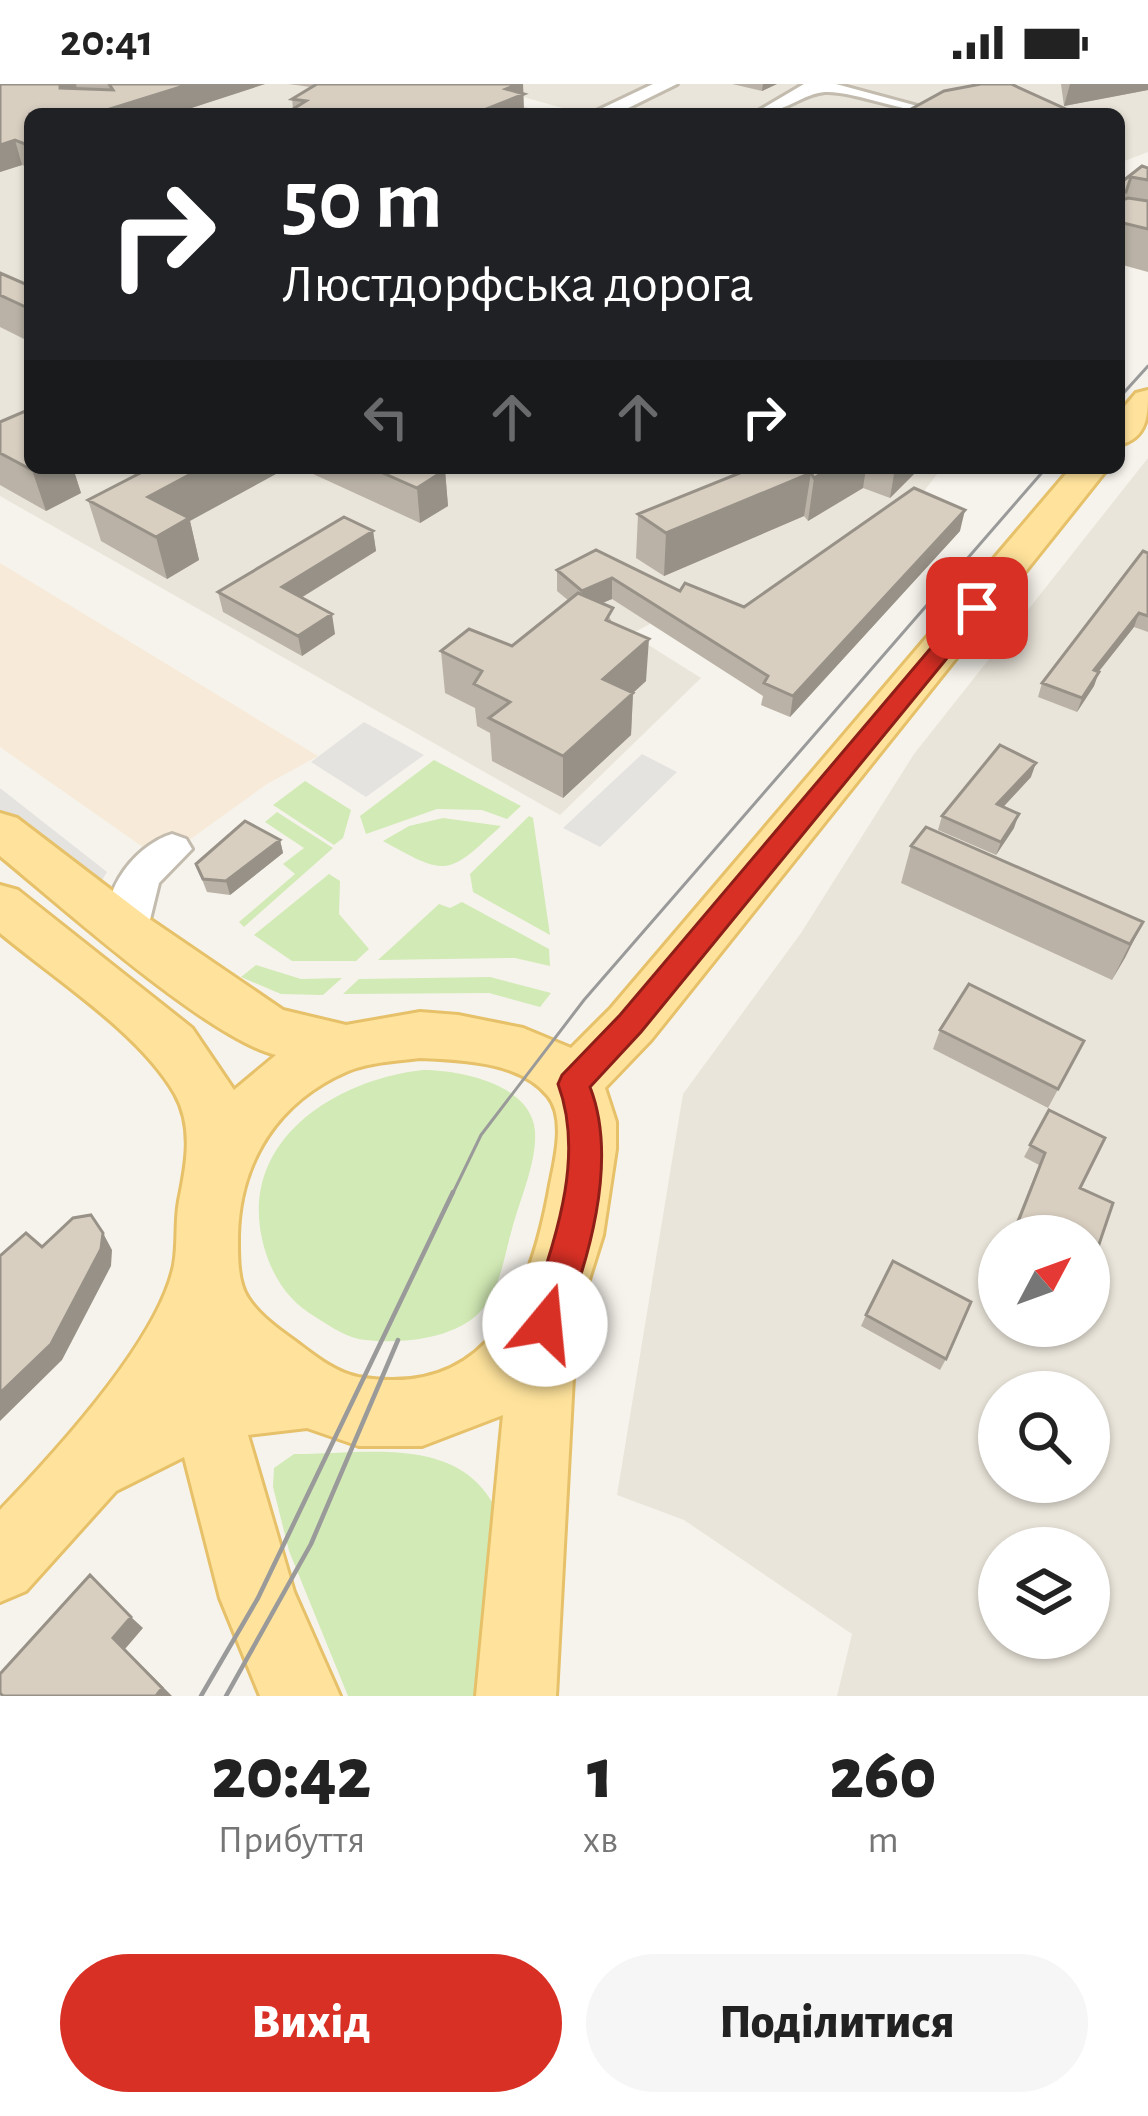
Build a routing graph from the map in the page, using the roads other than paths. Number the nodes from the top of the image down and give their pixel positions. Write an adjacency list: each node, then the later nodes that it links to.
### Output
1 (668, 84): 3 (street)
2 (817, 85): 4 (street); 5 (street)
3 (614, 108)
4 (775, 108)
5 (912, 108)
6 (1148, 400): 7 (main road)
7 (1125, 428)
8 (1085, 474): 14 (main road)
9 (0, 830): 12 (main road)
10 (172, 849): 12 (street)
11 (0, 904): 15 (main road)
12 (130, 932): 13 (main road)
13 (344, 1047): 14 (main road); 15 (main road)
14 (573, 1084): 17 (main road)
15 (218, 1156): 16 (main road)
16 (214, 1292): 18 (main road); 19 (main road); 20 (main road)
17 (545, 1324): 18 (main road); 23 (main road)
18 (310, 1394): 19 (main road)
19 (206, 1409): 20 (main road); 22 (main road)
20 (90, 1467): 21 (main road)
21 (0, 1565)
22 (277, 1679)
23 (516, 1696)

